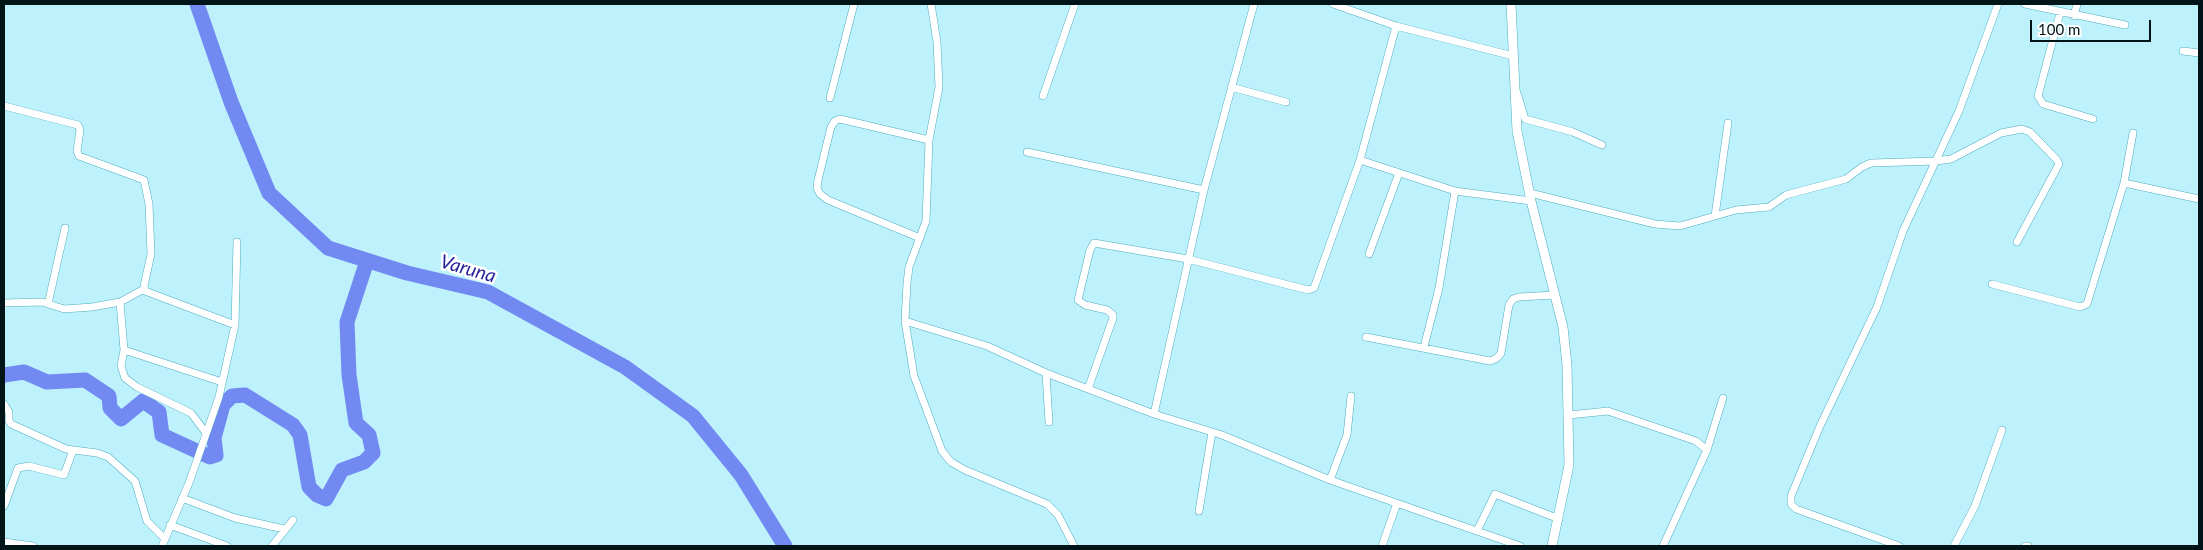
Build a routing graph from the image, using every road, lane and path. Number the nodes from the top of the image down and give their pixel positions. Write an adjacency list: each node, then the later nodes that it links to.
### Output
1 (854, 4): 20 (street)
2 (931, 4): 26 (street)
3 (1075, 4): 19 (street)
4 (1254, 4): 18 (street)
5 (1334, 4): 13 (street)
6 (1511, 4): 16 (street)
7 (1998, 4): 29 (street)
8 (2025, 4): 10 (street)
9 (2077, 4): 11 (street)
10 (2060, 12): 11 (street); 23 (street)
11 (2074, 16): 12 (street)
12 (2125, 25)
13 (1396, 26): 16 (street); 30 (street)
14 (2183, 51): 15 (street)
15 (2199, 53)
16 (1512, 56): 17 (street)
17 (1514, 86): 27 (street); 35 (street)
18 (1231, 87): 21 (street); 33 (street)
19 (1043, 96)
20 (830, 98)
21 (1286, 102)
22 (4, 106): 45 (street)
23 (2093, 119)
24 (1728, 123): 37 (street)
25 (2133, 133): 32 (street)
26 (929, 140): 39 (street); 39 (street)
27 (1602, 145)
28 (1027, 152): 33 (street)
29 (1938, 159): 37 (street); 41 (street); 90 (street)
30 (1360, 160): 31 (street); 43 (street)
31 (1399, 173): 34 (street); 42 (street)
32 (2124, 183): 36 (street); 44 (street)
33 (1204, 190): 43 (street)
34 (1455, 192): 35 (street); 53 (street)
35 (1530, 197): 37 (street); 46 (street)
36 (2199, 199)
37 (1715, 216)
38 (65, 228): 49 (street)
39 (920, 238): 50 (street)
40 (237, 242): 51 (street)
41 (2017, 242)
42 (1370, 254)
43 (1188, 259): 57 (street); 61 (street)
44 (1992, 284)
45 (144, 289): 47 (street); 51 (street)
46 (1555, 295): 53 (street); 62 (street)
47 (120, 302): 49 (street); 54 (street)
48 (4, 303): 49 (street)
49 (48, 304)
50 (905, 321): 55 (street); 85 (street)
51 (235, 325): 56 (street)
52 (1366, 337): 53 (street)
53 (1424, 347)
54 (124, 350): 56 (street); 66 (street)
55 (1046, 373): 57 (street); 63 (street)
56 (222, 382): 66 (street)
57 (1088, 389): 61 (street)
58 (1351, 396): 69 (street)
59 (1723, 398): 68 (street)
60 (4, 404): 67 (street)
61 (1154, 414): 65 (street)
62 (1569, 415): 68 (street); 74 (street)
63 (1049, 422)
64 (2002, 430): 91 (street)
65 (1212, 432): 69 (street); 73 (street)
66 (206, 433): 70 (street)
67 (73, 450): 72 (street); 79 (street)
68 (1707, 450): 89 (street)
69 (1330, 480): 71 (street)
70 (182, 498): 76 (street); 77 (street)
71 (1397, 503): 78 (street); 86 (street)
72 (4, 506)
73 (1199, 511)
74 (1559, 519): 78 (street); 88 (street)
75 (293, 520): 77 (street)
76 (170, 524): 79 (street); 83 (street)
77 (284, 529): 84 (street)
78 (1477, 531): 87 (street)
79 (165, 539): 82 (street)
80 (4, 542): 81 (street)
81 (33, 546)
82 (162, 546)
83 (227, 546)
84 (272, 546)
85 (1074, 546)
86 (1382, 546)
87 (1520, 546)
88 (1552, 546)
89 (1663, 546)
90 (1899, 546)
91 (1954, 546)

